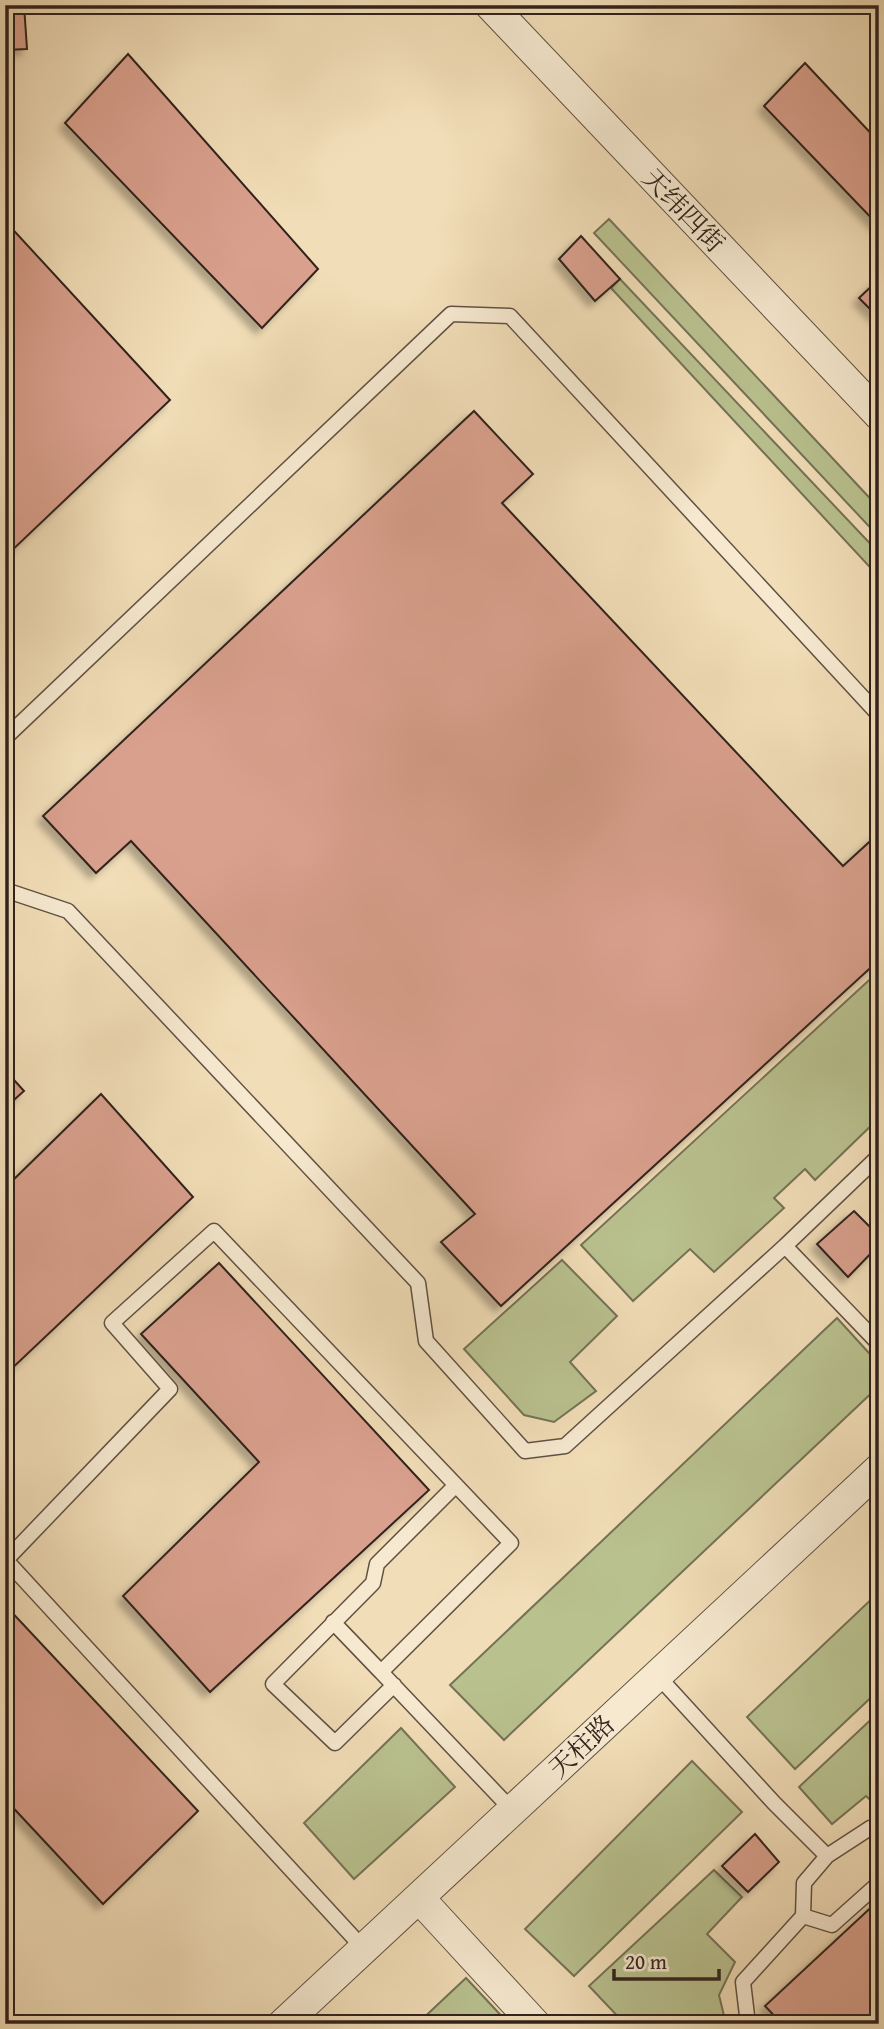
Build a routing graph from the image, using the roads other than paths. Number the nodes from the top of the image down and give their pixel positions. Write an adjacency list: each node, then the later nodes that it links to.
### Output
1 (490, 5): 2 (street, 天纬四街)
2 (879, 415)
3 (879, 715): 4 (lane)
4 (5, 738)
5 (5, 890): 7 (lane)
6 (879, 1156): 7 (lane)
7 (785, 1246): 8 (lane)
8 (879, 1344)
9 (879, 1469): 14 (street, 天柱路)
10 (456, 1485): 11 (lane); 12 (lane); 13 (lane)
11 (6, 1559): 22 (lane)
12 (333, 1622): 13 (lane); 15 (lane)
13 (381, 1672): 15 (lane)
14 (657, 1675): 16 (street, 天柱路); 18 (lane)
15 (394, 1685): 16 (lane)
16 (512, 1810): 20 (street, 天柱路)
17 (879, 1829): 18 (lane)
18 (827, 1856): 21 (lane)
19 (879, 1883): 21 (lane)
20 (419, 1898): 22 (street, 天柱路); 24 (street)
21 (803, 1916): 25 (lane)
22 (364, 1949): 23 (street, 天柱路)
23 (283, 2024)
24 (535, 2024)
25 (748, 2024)

